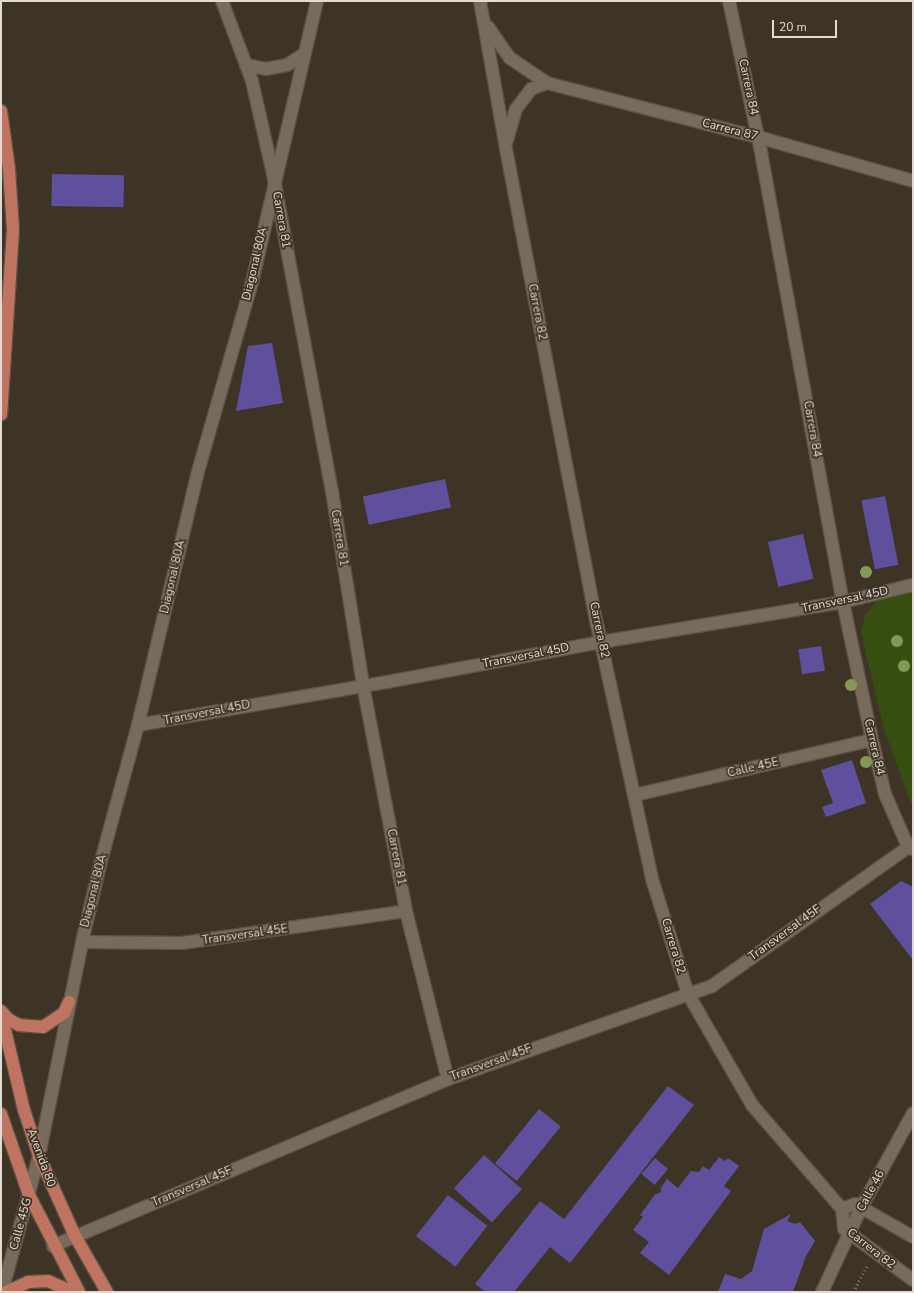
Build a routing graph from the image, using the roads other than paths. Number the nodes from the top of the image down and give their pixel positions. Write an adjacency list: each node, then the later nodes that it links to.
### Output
1 (222, 1): 7 (street, Carrera 81)
2 (317, 1): 6 (street, Diagonal 80A)
3 (480, 1): 5 (street, Carrera 82)
4 (729, 1): 10 (street, Carrera 84)
5 (484, 21): 8 (street, Carrera 87); 11 (street, Carrera 82)
6 (304, 54): 7 (street); 12 (street, Diagonal 80A)
7 (246, 65): 12 (street, Carrera 81)
8 (547, 83): 10 (street, Carrera 87); 11 (street)
9 (1, 112): 14 (main road)
10 (758, 137): 13 (street, Carrera 87); 16 (street, Carrera 84)
11 (506, 149): 17 (street, Carrera 82)
12 (274, 179): 18 (street, Carrera 81); 19 (street, Diagonal 80A)
13 (913, 181)
14 (1, 415)
15 (913, 585): 16 (street, Transversal 45D)
16 (843, 602): 17 (street, Transversal 45D); 20 (street, Carrera 84)
17 (601, 642): 18 (street, Transversal 45D); 21 (street, Carrera 82)
18 (363, 684): 19 (street, Transversal 45D); 23 (street, Carrera 81)
19 (138, 725): 24 (street, Diagonal 80A)
20 (872, 740): 21 (street, Calle 45E); 22 (street, Carrera 84)
21 (635, 795): 25 (street, Carrera 82)
22 (911, 848): 25 (street, Transversal 45F)
23 (406, 911): 24 (street, Transversal 45E); 28 (street, Carrera 81)
24 (82, 942): 26 (street, Diagonal 80A)
25 (688, 994): 28 (street, Transversal 45F); 36 (street, Carrera 82)
26 (69, 1002): 27 (main road); 33 (street, Diagonal 80A)
27 (1, 1012): 33 (main road, Avenida 80)
28 (448, 1078): 38 (street, Transversal 45F)
29 (913, 1113): 35 (street, Calle 46)
30 (1, 1114): 32 (main road, Avenida 80)
31 (1, 1129): 32 (street)
32 (10, 1141): 34 (main road, Avenida 80)
33 (39, 1156): 34 (street, Calle 45G); 38 (main road, Avenida 80)
34 (29, 1195): 40 (main road, Avenida 80); 42 (street, Calle 45G)
35 (861, 1208): 36 (street); 37 (street, Calle 46); 39 (street)
36 (842, 1209): 37 (street, Carrera 82)
37 (850, 1233): 41 (street, Carrera 82); 47 (street, Calle 46)
38 (74, 1236): 40 (street, Transversal 45F); 46 (main road, Avenida 80)
39 (913, 1237)
40 (53, 1246): 45 (main road, Avenida 80)
41 (913, 1280)
42 (2, 1292)
43 (6, 1292): 44 (main road)
44 (73, 1292)
45 (79, 1292)
46 (107, 1292)
47 (822, 1292)

